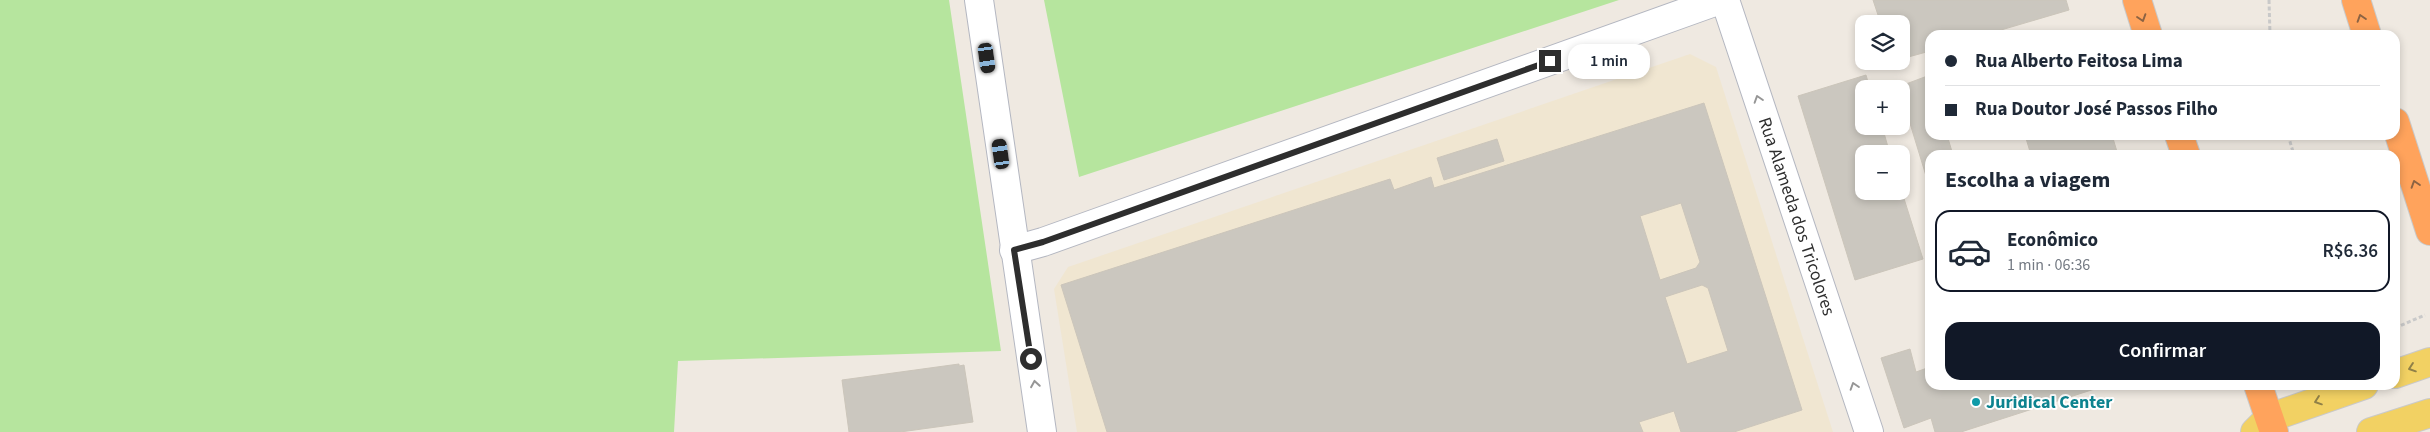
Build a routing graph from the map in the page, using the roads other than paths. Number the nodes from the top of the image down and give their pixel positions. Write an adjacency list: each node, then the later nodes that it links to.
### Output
1 (979, 0): 10 (street)
2 (1720, 0): 10 (street)
3 (1725, 0): 18 (street, Rua Alameda dos Tricolores, one-way to 3)
4 (2137, 0): 6 (highway, one-way to 6)
5 (2356, 0): 7 (highway, one-way to 5)
6 (2146, 30)
7 (2365, 30)
8 (2400, 138): 9 (highway, one-way to 8)
9 (2430, 231)
10 (1014, 250): 17 (street, one-way to 10)
11 (2430, 362): 12 (main road, one-way to 12)
12 (2400, 372)
13 (2259, 390): 16 (highway)
14 (2352, 390): 16 (main road, one-way to 16)
15 (2430, 414): 19 (main road)
16 (2266, 427)
17 (1042, 432)
18 (1869, 432)
19 (2371, 432)

